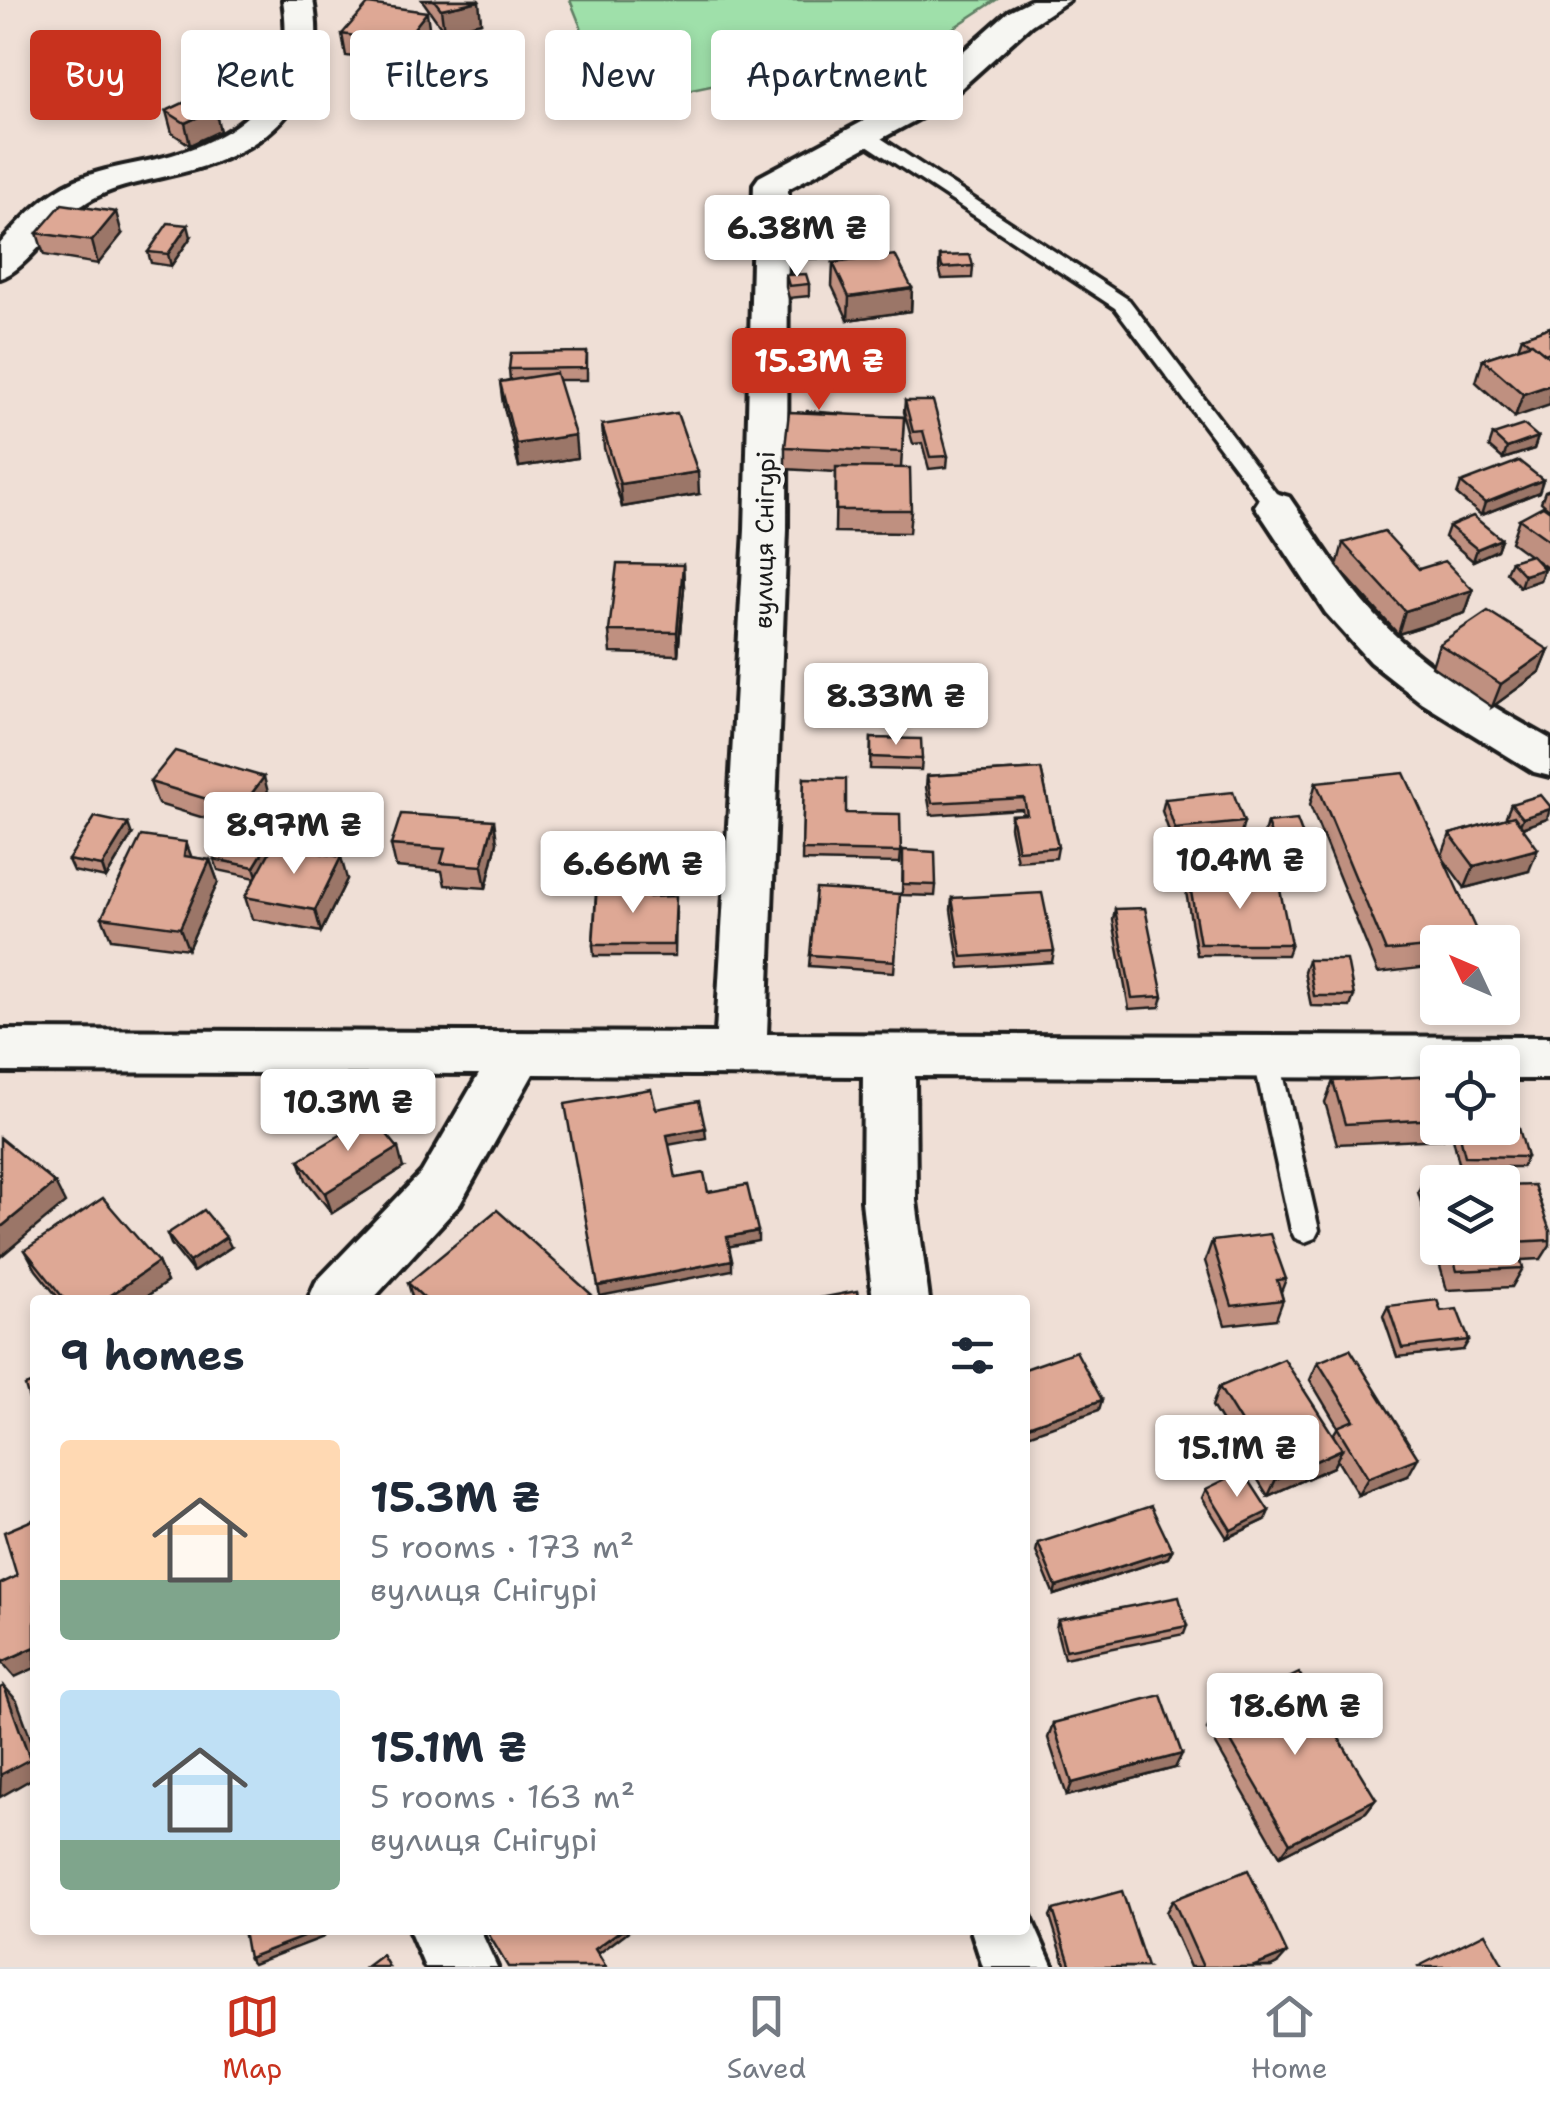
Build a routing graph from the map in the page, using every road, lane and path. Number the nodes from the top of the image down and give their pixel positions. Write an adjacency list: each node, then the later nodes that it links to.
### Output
1 (298, 0): 4 (street)
2 (1054, 0): 3 (street, вулиця Снігурі)
3 (864, 135): 5 (lane); 10 (street, вулиця Снігурі)
4 (0, 267)
5 (1275, 506): 6 (street)
6 (1550, 760)
7 (0, 1051): 8 (street)
8 (520, 1052): 10 (street); 14 (street)
9 (888, 1055): 10 (street); 11 (street); 15 (street)
10 (740, 1056)
11 (1266, 1056): 12 (street); 13 (lane)
12 (1550, 1058)
13 (1305, 1230)
14 (341, 1295)
15 (899, 1295)
16 (446, 1935): 18 (street)
17 (1007, 1935): 19 (street)
18 (462, 1967)
19 (1018, 1967)

